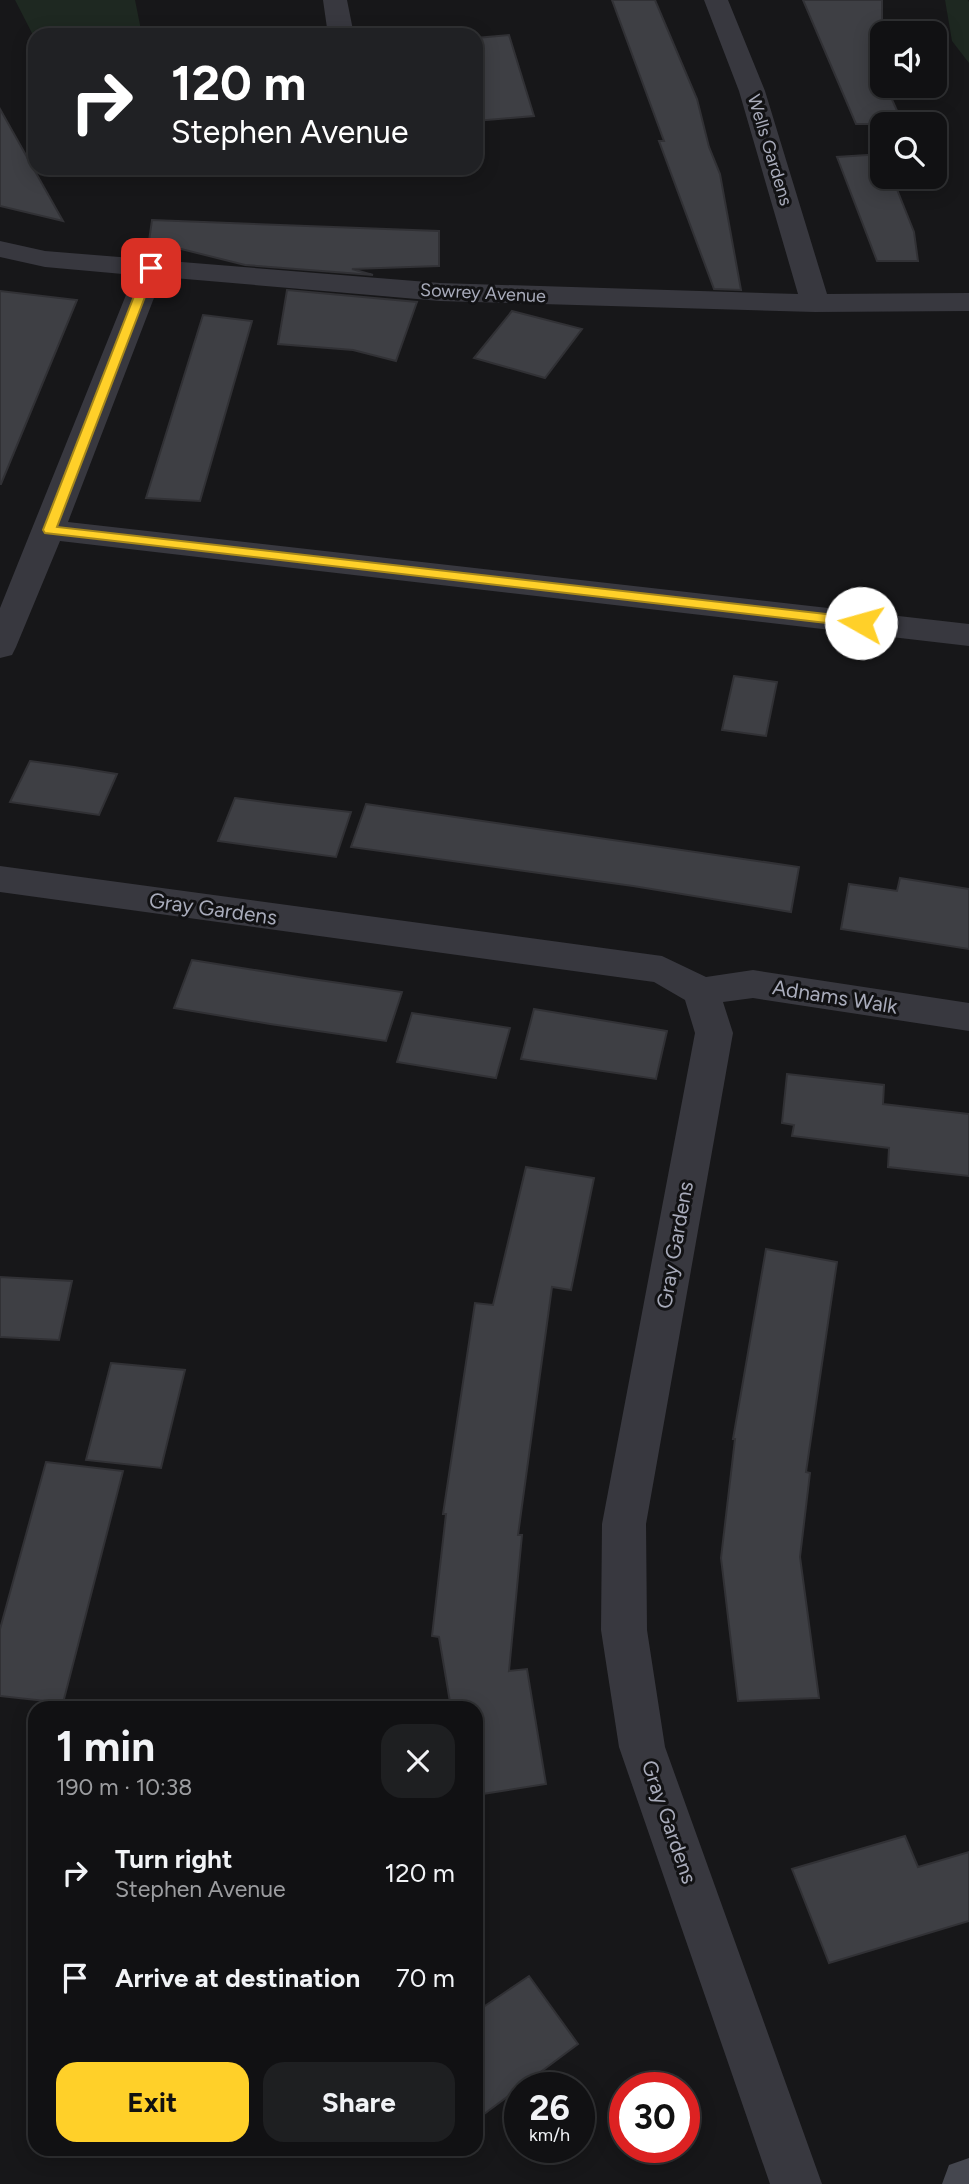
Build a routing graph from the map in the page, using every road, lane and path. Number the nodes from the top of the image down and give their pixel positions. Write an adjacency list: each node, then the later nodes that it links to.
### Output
1 (335, 0): 3 (street)
2 (716, 0): 7 (street, Wells Gardens)
3 (340, 28)
4 (0, 249): 5 (street, Sowrey Avenue)
5 (151, 268): 7 (street, Sowrey Avenue); 8 (street)
6 (969, 302): 7 (street, Sowrey Avenue)
7 (816, 303)
8 (50, 530): 9 (street); 10 (street)
9 (969, 635)
10 (0, 647)
11 (0, 879): 12 (street, Gray Gardens)
12 (701, 992): 13 (street, Adnams Walk); 14 (street, Gray Gardens)
13 (969, 1017)
14 (796, 2184)

